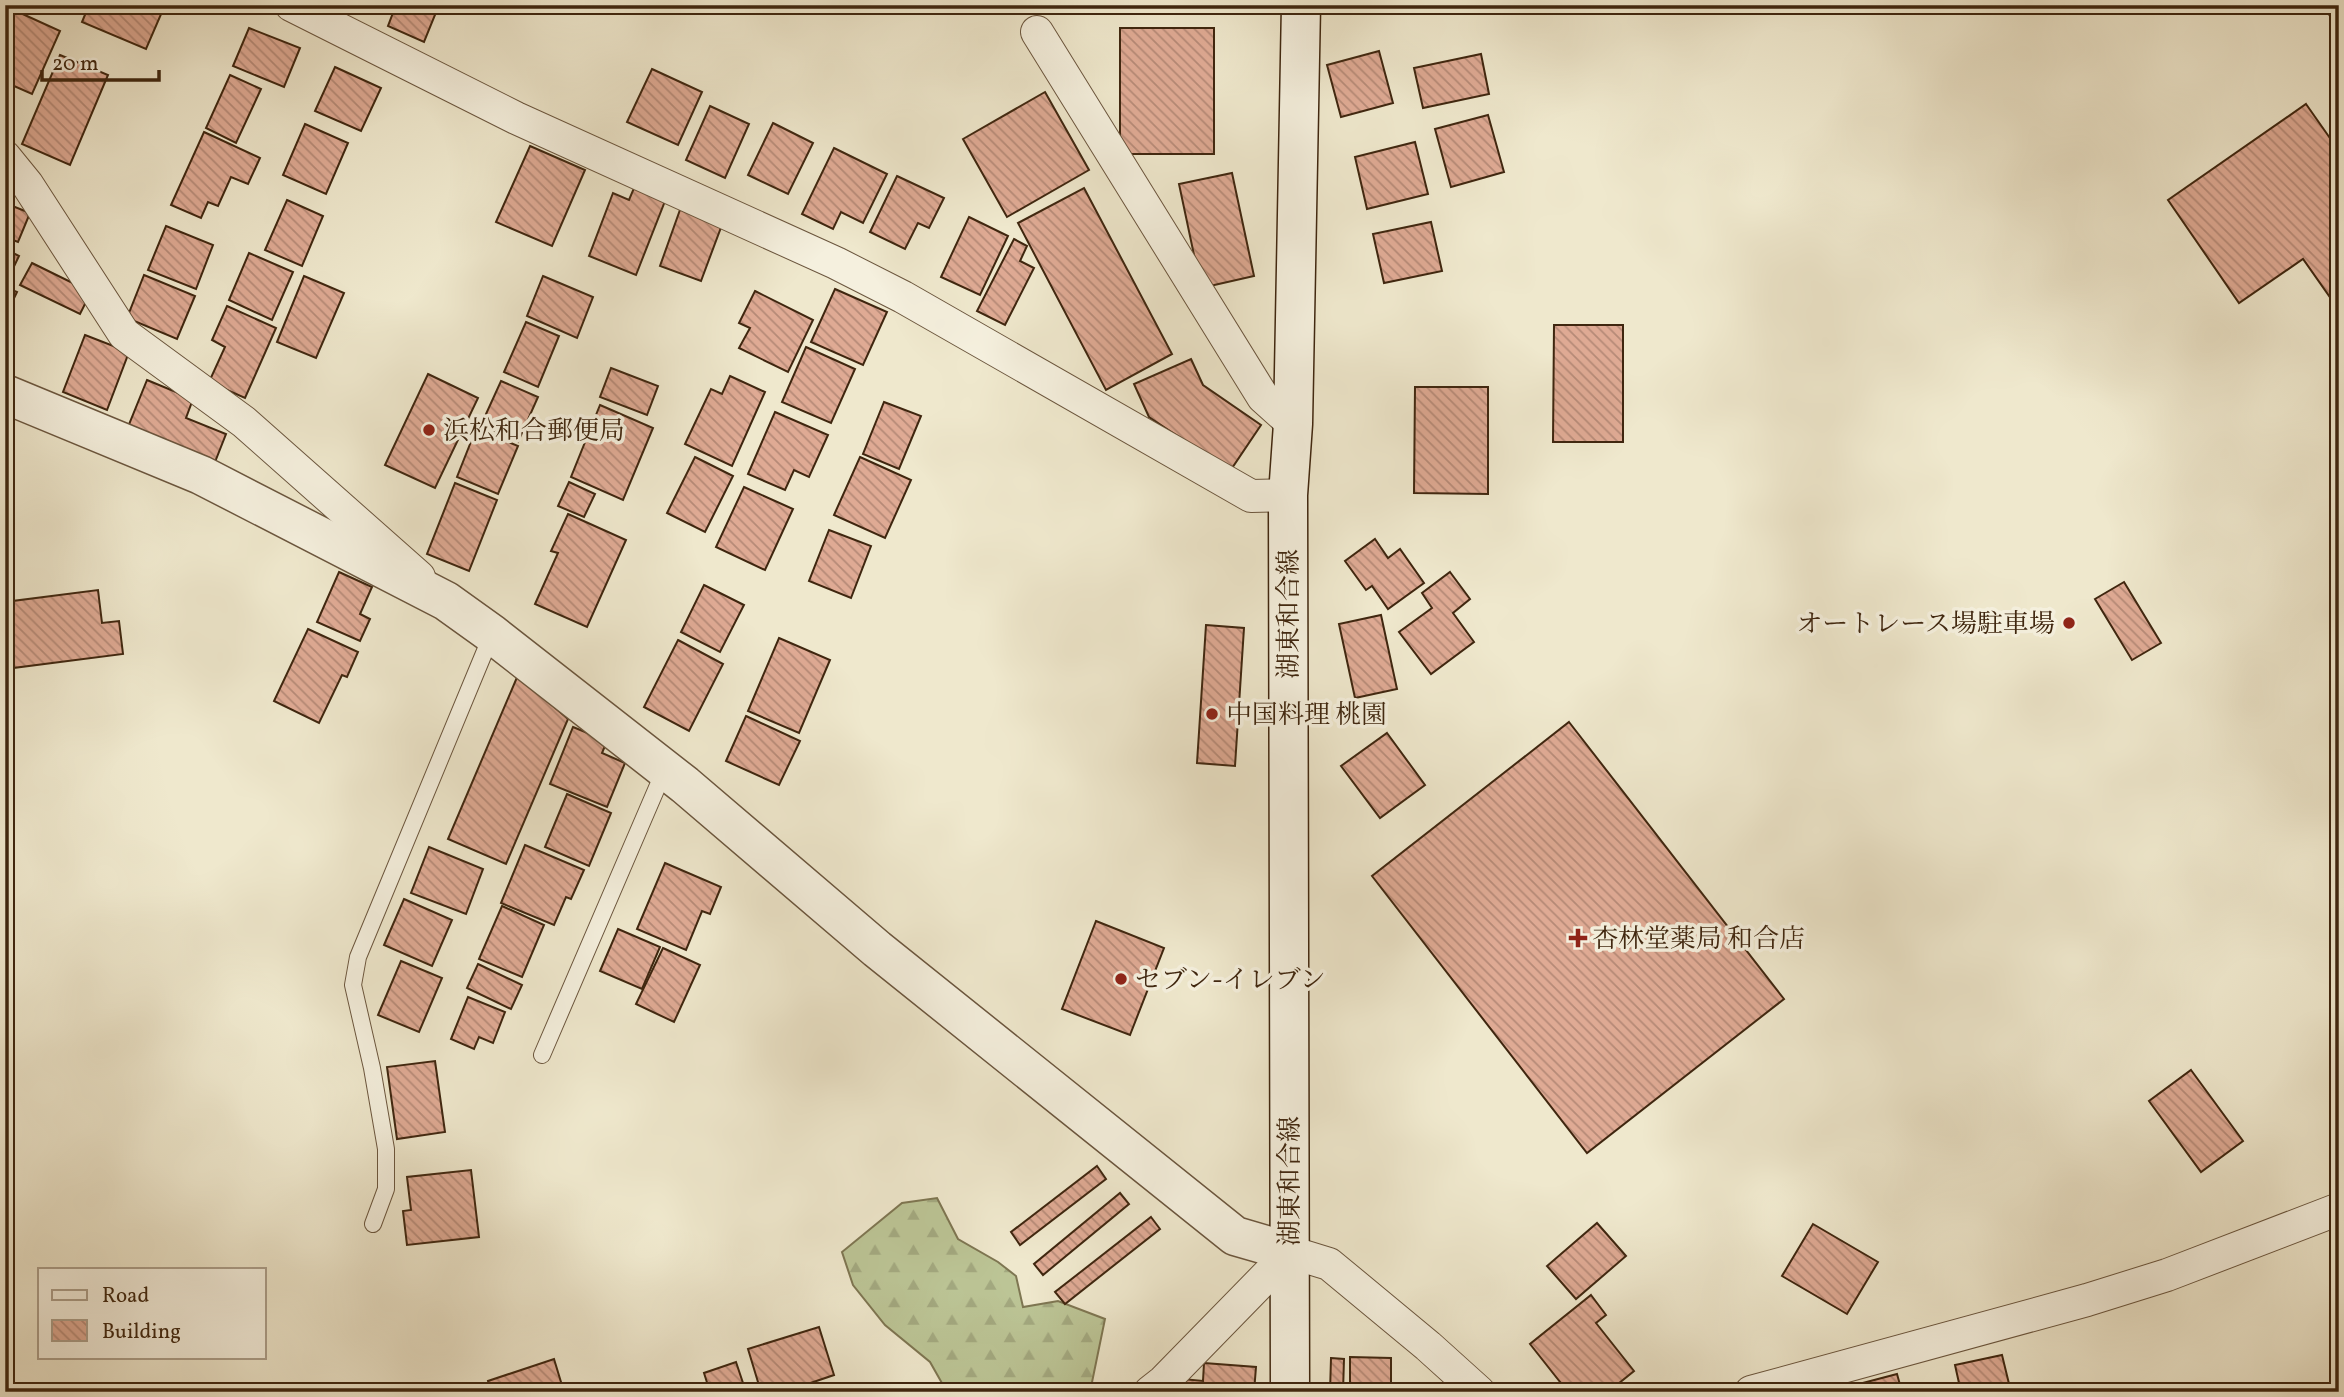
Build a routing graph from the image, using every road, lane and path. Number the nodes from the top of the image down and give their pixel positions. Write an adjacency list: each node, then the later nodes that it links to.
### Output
1 (291, 5): 7 (street)
2 (1301, 5): 6 (street, 湖東和合線)
3 (1037, 32): 6 (street)
4 (5, 157): 8 (street)
5 (5, 394): 8 (street)
6 (1293, 424): 7 (street, 湖東和合線)
7 (1288, 495): 14 (street, 湖東和合線)
8 (446, 601): 9 (street)
9 (492, 634): 10 (street); 13 (lane)
10 (664, 769): 11 (lane); 14 (street)
11 (542, 1055)
12 (2339, 1209): 15 (street)
13 (373, 1224)
14 (1290, 1252): 16 (street); 17 (street, 湖東和合線); 18 (street)
15 (1756, 1391)
16 (1150, 1392)
17 (1290, 1392)
18 (1479, 1392)

